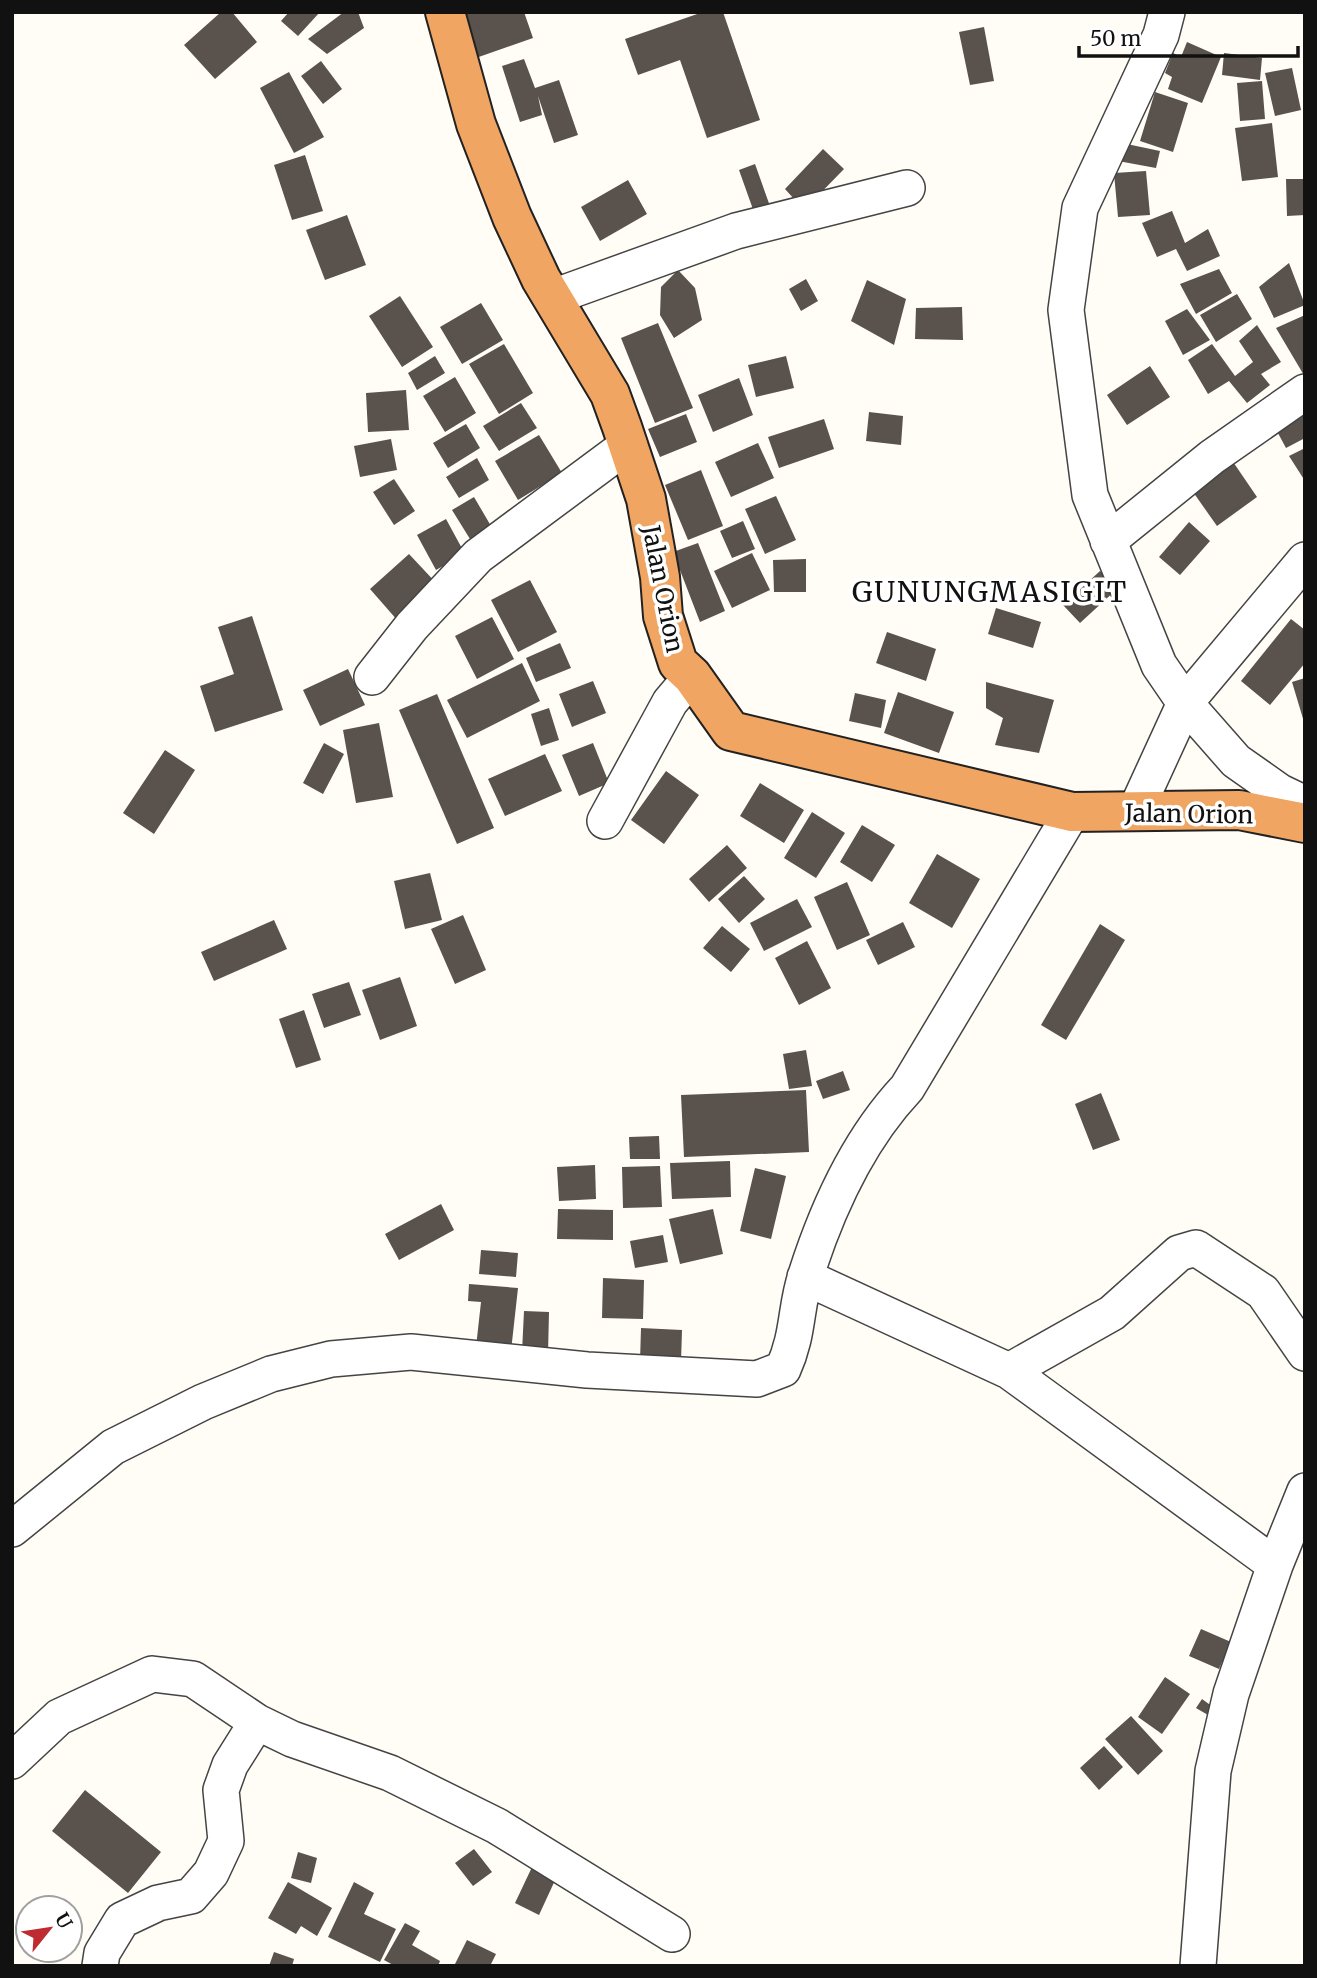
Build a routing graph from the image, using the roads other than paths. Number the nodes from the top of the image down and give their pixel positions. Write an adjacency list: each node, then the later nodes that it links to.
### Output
1 (445, 12): 4 (highway, Jalan Orion)
2 (1167, 12): 7 (street)
3 (907, 188): 4 (street)
4 (554, 296): 6 (highway, Jalan Orion)
5 (1305, 393): 7 (street)
6 (629, 444): 9 (highway, Jalan Orion); 10 (street)
7 (1108, 541): 11 (street)
8 (1305, 561): 11 (street)
9 (692, 676): 13 (highway, Jalan Orion); 15 (street)
10 (372, 677)
11 (1185, 703): 12 (street); 14 (street)
12 (1305, 804)
13 (1072, 812): 14 (highway, Jalan Orion); 17 (street)
14 (1135, 812): 16 (highway, Jalan Orion)
15 (606, 821)
16 (1305, 823)
17 (805, 1277): 19 (street); 21 (street)
18 (1305, 1353): 19 (street)
19 (1009, 1371): 22 (street)
20 (1305, 1491): 22 (street)
21 (12, 1529)
22 (1275, 1565): 27 (street)
23 (257, 1722): 24 (street); 25 (street); 26 (street)
24 (12, 1761)
25 (672, 1934)
26 (100, 1966)
27 (1198, 1966)

